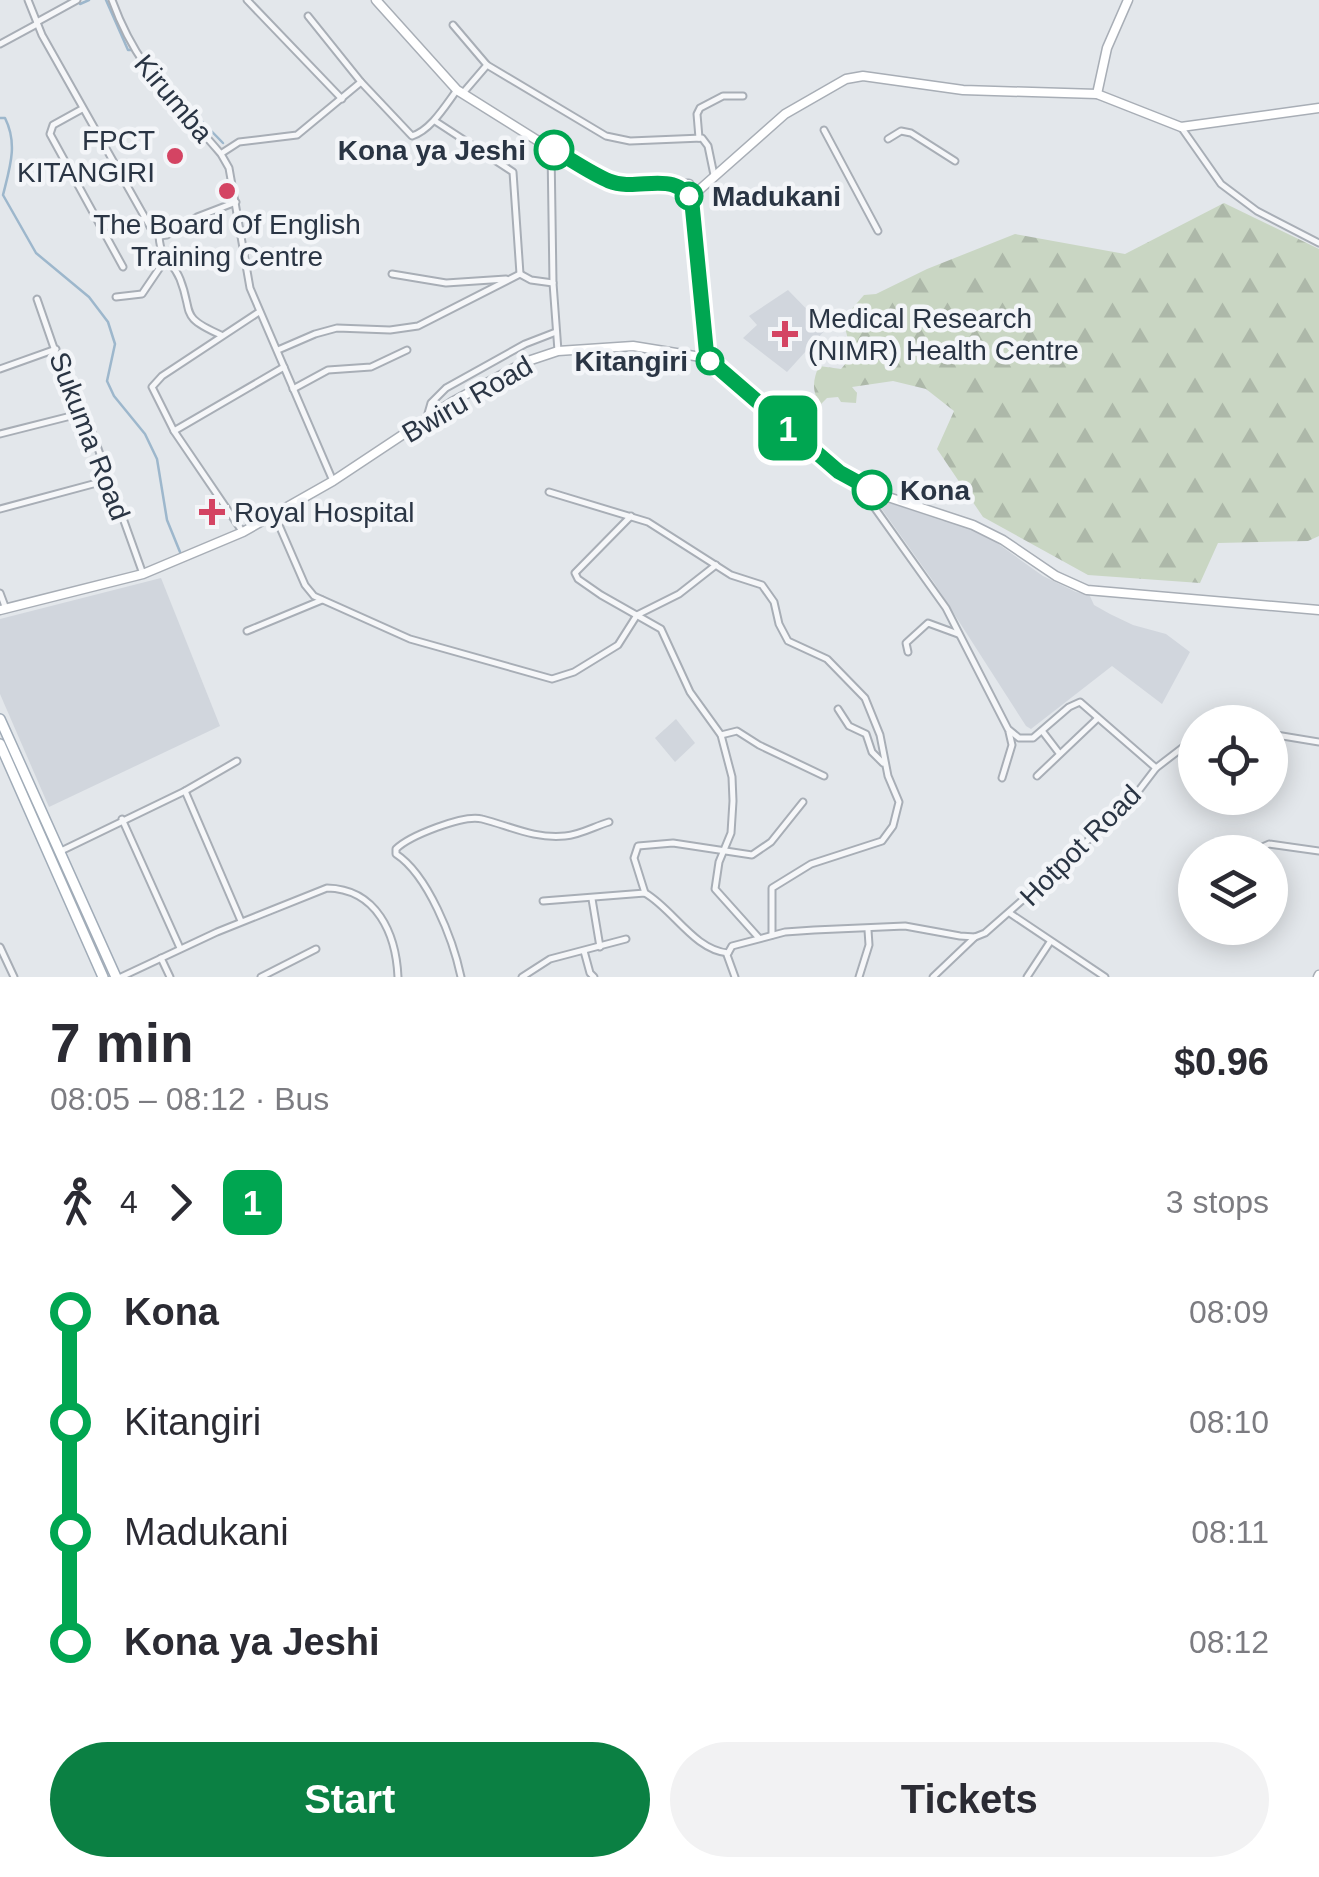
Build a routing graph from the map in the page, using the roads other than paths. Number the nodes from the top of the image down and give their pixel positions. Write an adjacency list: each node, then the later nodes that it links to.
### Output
1 (28, 0): 8 (street)
2 (77, 0): 8 (street)
3 (112, 0): 25 (street, Kirumba)
4 (247, 0): 16 (street)
5 (376, 0): 13 (main road)
6 (1128, 0): 14 (main road)
7 (308, 16): 12 (street)
8 (38, 22): 10 (street); 18 (street)
9 (453, 25): 11 (street)
10 (0, 44)
11 (487, 65): 13 (street); 22 (street)
12 (361, 82): 16 (street); 19 (street)
13 (460, 91): 19 (street); 24 (main road)
14 (1097, 94): 20 (main road); 27 (main road)
15 (744, 96): 22 (street)
16 (342, 99): 25 (street)
17 (1319, 108): 20 (main road)
18 (82, 109): 30 (street); 32 (street)
19 (434, 120): 38 (street)
20 (1181, 127): 34 (street)
21 (824, 130): 31 (street)
22 (699, 138): 27 (street)
23 (888, 139): 26 (street)
24 (551, 149): 28 (main road); 40 (street)
25 (222, 154): 29 (street, Kirumba)
26 (955, 161)
27 (714, 175): 28 (main road)
28 (694, 190): 50 (main road)
29 (236, 202): 33 (street); 43 (street, Kirumba)
30 (145, 218): 32 (street); 33 (street)
31 (878, 231)
32 (106, 235): 36 (street)
33 (159, 236): 35 (street)
34 (1319, 243)
35 (165, 260): 41 (street); 45 (street)
36 (124, 268)
37 (392, 274): 39 (street)
38 (520, 274): 39 (street); 40 (street)
39 (509, 279): 47 (street)
40 (553, 282): 44 (street)
41 (116, 296)
42 (37, 298): 46 (street, Sukuma Road)
43 (260, 312): 45 (street); 47 (street, Kirumba)
44 (556, 332): 49 (street); 55 (street)
45 (221, 335): 56 (street)
46 (56, 349): 52 (street); 54 (street, Sukuma Road)
47 (278, 350): 51 (street, Kirumba)
48 (407, 350): 53 (street)
49 (558, 351): 50 (main road, Bwiru Road); 55 (main road, Bwiru Road)
50 (707, 358): 60 (main road)
51 (284, 368): 53 (street, Kirumba); 56 (street)
52 (0, 369)
53 (293, 389): 59 (street, Kirumba)
54 (80, 414): 57 (street); 58 (street, Sukuma Road)
55 (426, 417): 59 (main road, Bwiru Road)
56 (174, 431): 65 (street)
57 (0, 434)
58 (108, 480): 62 (street); 67 (street, Sukuma Road)
59 (333, 481): 63 (main road, Bwiru Road)
60 (858, 484): 71 (main road); 74 (street)
61 (548, 492): 64 (street)
62 (0, 509)
63 (275, 516): 65 (main road, Bwiru Road); 69 (street)
64 (631, 516): 66 (street); 72 (street)
65 (243, 532): 67 (main road, Bwiru Road)
66 (716, 564): 72 (street); 88 (street)
67 (143, 574): 70 (main road, Bwiru Road)
68 (0, 593): 70 (street)
69 (322, 600): 72 (street); 73 (street)
70 (3, 610)
71 (1319, 610)
72 (637, 615): 81 (street)
73 (247, 632)
74 (960, 634): 75 (street); 79 (street)
75 (908, 652)
76 (838, 709): 88 (street)
77 (1098, 718): 80 (street); 86 (street); 89 (street)
78 (0, 719): 84 (main road)
79 (1008, 730): 80 (street); 92 (street)
80 (1043, 732): 86 (street)
81 (721, 736): 90 (street); 100 (street)
82 (1288, 737): 83 (street)
83 (1319, 742)
84 (4, 749): 99 (main road); 120 (main road)
85 (1178, 751): 89 (street, Hotpot Road)
86 (1059, 753): 91 (street)
87 (237, 762): 93 (street)
88 (886, 765): 107 (street)
89 (1156, 768): 104 (street, Hotpot Road)
90 (824, 776)
91 (1037, 776)
92 (1002, 778)
93 (185, 791): 95 (street); 105 (street)
94 (803, 802): 100 (street)
95 (122, 819): 99 (street); 114 (street)
96 (609, 822): 125 (street)
97 (1288, 846): 98 (street)
98 (1319, 850)
99 (61, 851): 121 (main road)
100 (724, 852): 101 (street); 110 (street)
101 (645, 893): 102 (street); 117 (street)
102 (592, 899): 103 (street); 113 (street)
103 (544, 901)
104 (1011, 914): 108 (street, Hotpot Road); 111 (street)
105 (242, 922): 114 (street); 124 (street)
106 (868, 930): 107 (street); 108 (street); 129 (street)
107 (772, 935): 110 (street)
108 (976, 937): 130 (street, Hotpot Road)
109 (626, 938): 113 (street)
110 (758, 938): 117 (street)
111 (1051, 941): 131 (street); 132 (street)
112 (0, 947): 119 (street)
113 (600, 947): 116 (street)
114 (180, 948): 118 (street)
115 (316, 949): 123 (street)
116 (584, 951): 126 (street); 127 (street)
117 (728, 953): 128 (street)
118 (161, 958): 121 (street); 122 (street)
119 (14, 977)
120 (103, 977)
121 (118, 977)
122 (170, 977)
123 (261, 977)
124 (398, 977)
125 (461, 977)
126 (522, 977)
127 (594, 977)
128 (735, 977)
129 (859, 977)
130 (933, 977)
131 (1027, 977)
132 (1104, 977)

